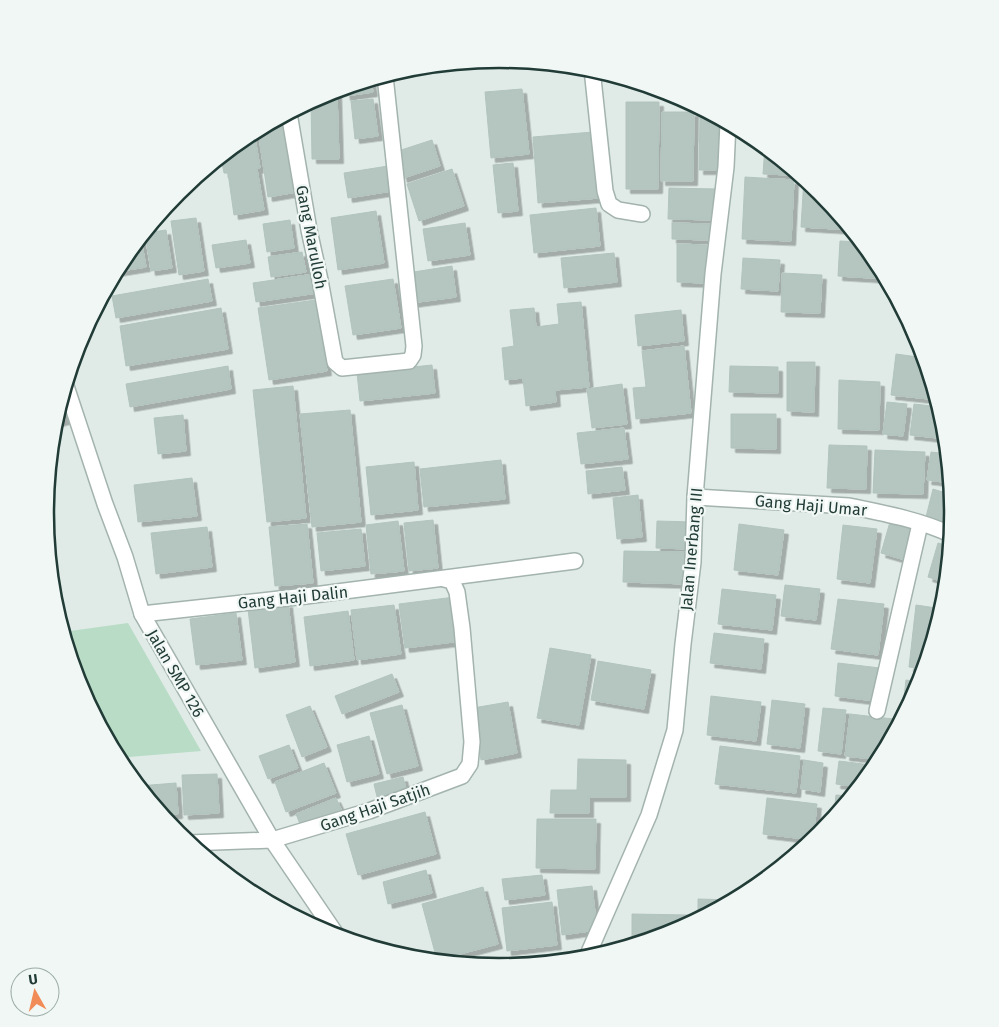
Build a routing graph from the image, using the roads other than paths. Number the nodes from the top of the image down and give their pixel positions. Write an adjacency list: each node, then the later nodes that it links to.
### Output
1 (593, 78): 5 (street)
2 (386, 83): 3 (street, Gang Marulloh)
3 (290, 120)
4 (728, 131): 7 (street, Jalan Inerbang III)
5 (642, 214)
6 (69, 397): 12 (street, Jalan SMP 126)
7 (696, 497): 8 (street, Gang Haji Umar); 17 (street, Jalan Inerbang III)
8 (920, 524): 9 (street, Gang Haji Umar); 13 (street)
9 (944, 533)
10 (575, 561): 11 (street, Gang Haji Dalin)
11 (444, 579): 12 (street, Gang Haji Dalin); 14 (street, Gang Haji Satjih)
12 (142, 614): 14 (street, Jalan SMP 126)
13 (877, 710)
14 (272, 840): 15 (street, Gang Haji Satjih); 16 (street, Jalan SMP 126)
15 (199, 843)
16 (330, 925)
17 (590, 950)

